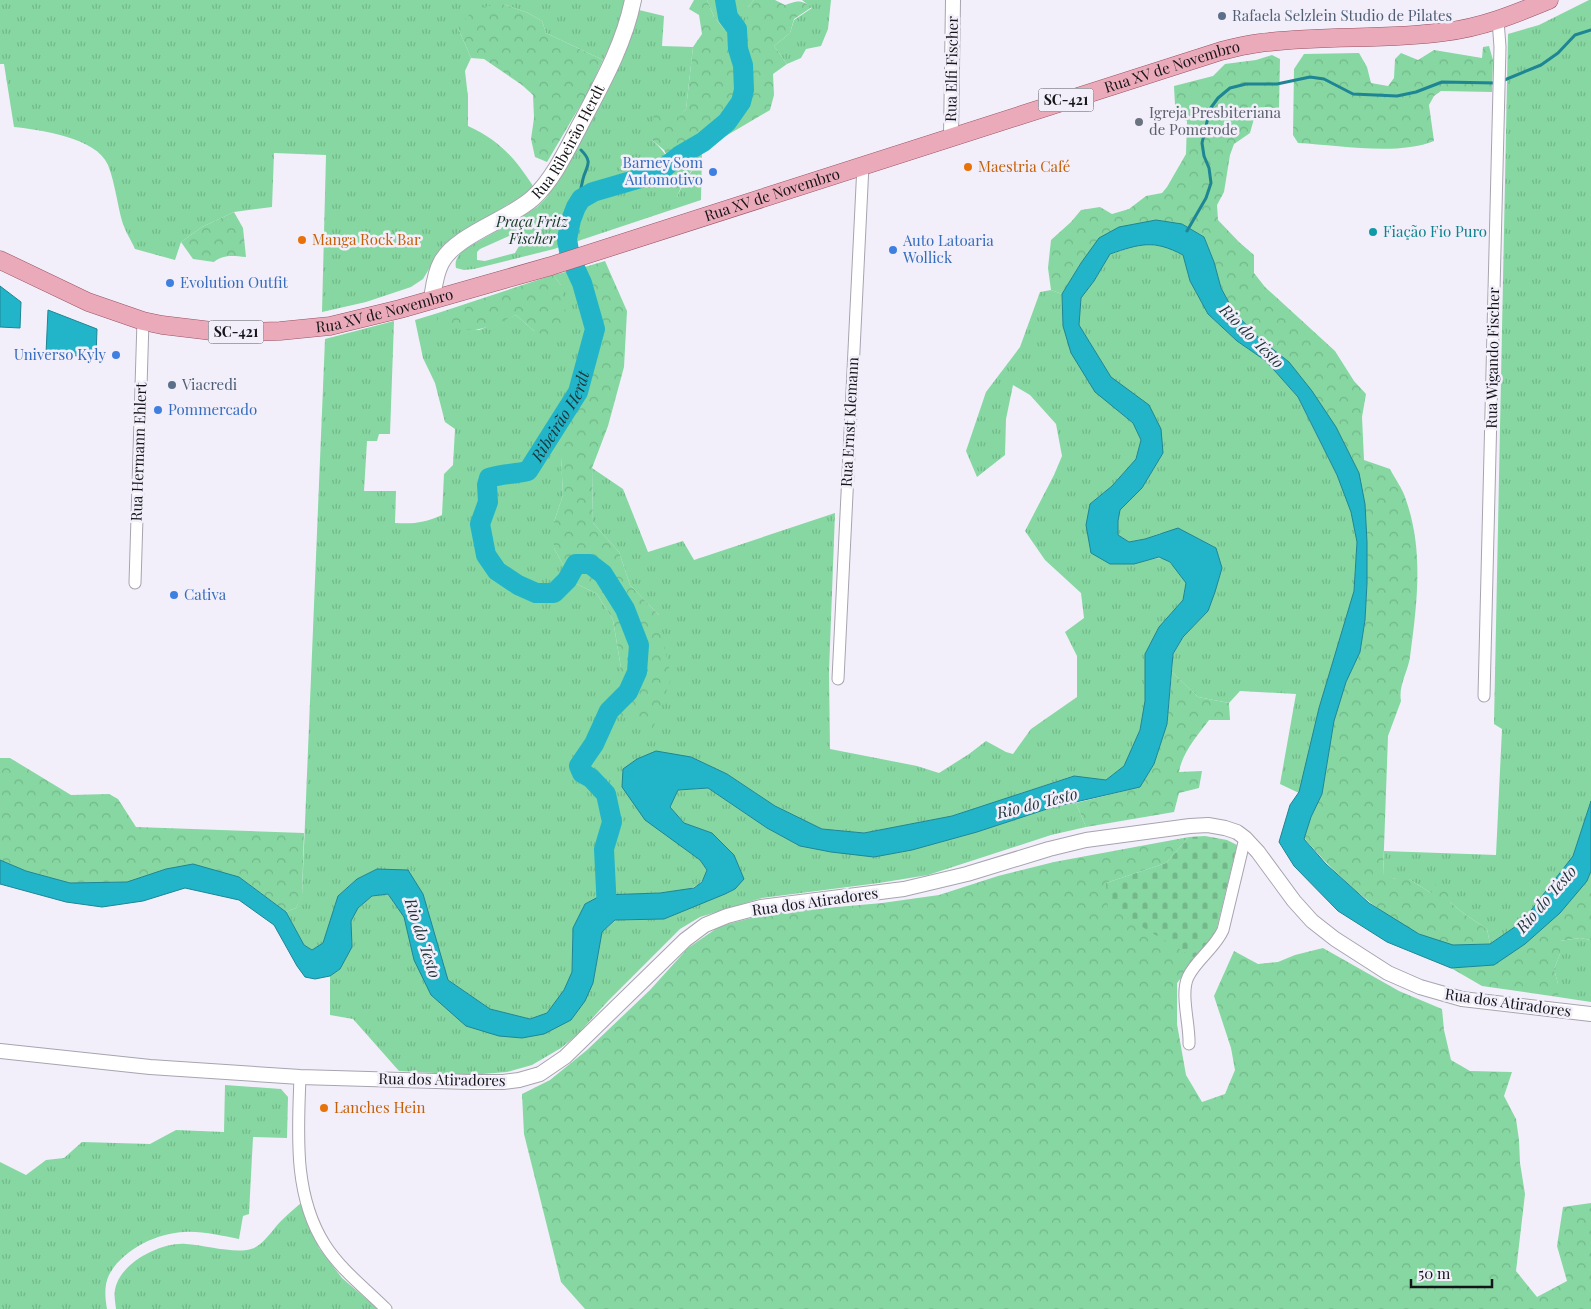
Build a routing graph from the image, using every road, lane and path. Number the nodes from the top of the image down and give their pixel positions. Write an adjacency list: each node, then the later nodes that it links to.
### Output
1 (633, 0): 8 (main road, Rua Ribeirão Herdt)
2 (953, 0): 5 (street, Rua Elfi Fischer)
3 (1549, 0): 4 (main road, Rua XV de Novembro / SC-421)
4 (1498, 20): 5 (main road, Rua XV de Novembro / SC-421); 12 (street, Rua Wigando Fischer)
5 (951, 137): 6 (main road, Rua XV de Novembro / SC-421)
6 (863, 165): 8 (main road, Rua XV de Novembro / SC-421); 11 (street, Rua Ernst Klemann)
7 (0, 260): 9 (main road, Rua XV de Novembro / SC-421)
8 (432, 299): 9 (main road, Rua XV de Novembro / SC-421)
9 (143, 320): 10 (street, Rua Hermann Ehlert)
10 (135, 583)
11 (838, 679)
12 (1484, 696)
13 (1245, 838): 14 (street, Rua dos Atiradores); 15 (street); 17 (street, Rua dos Atiradores)
14 (1591, 1014)
15 (1189, 1044)
16 (0, 1051): 17 (street, Rua dos Atiradores)
17 (300, 1077): 18 (street)
18 (386, 1309)

